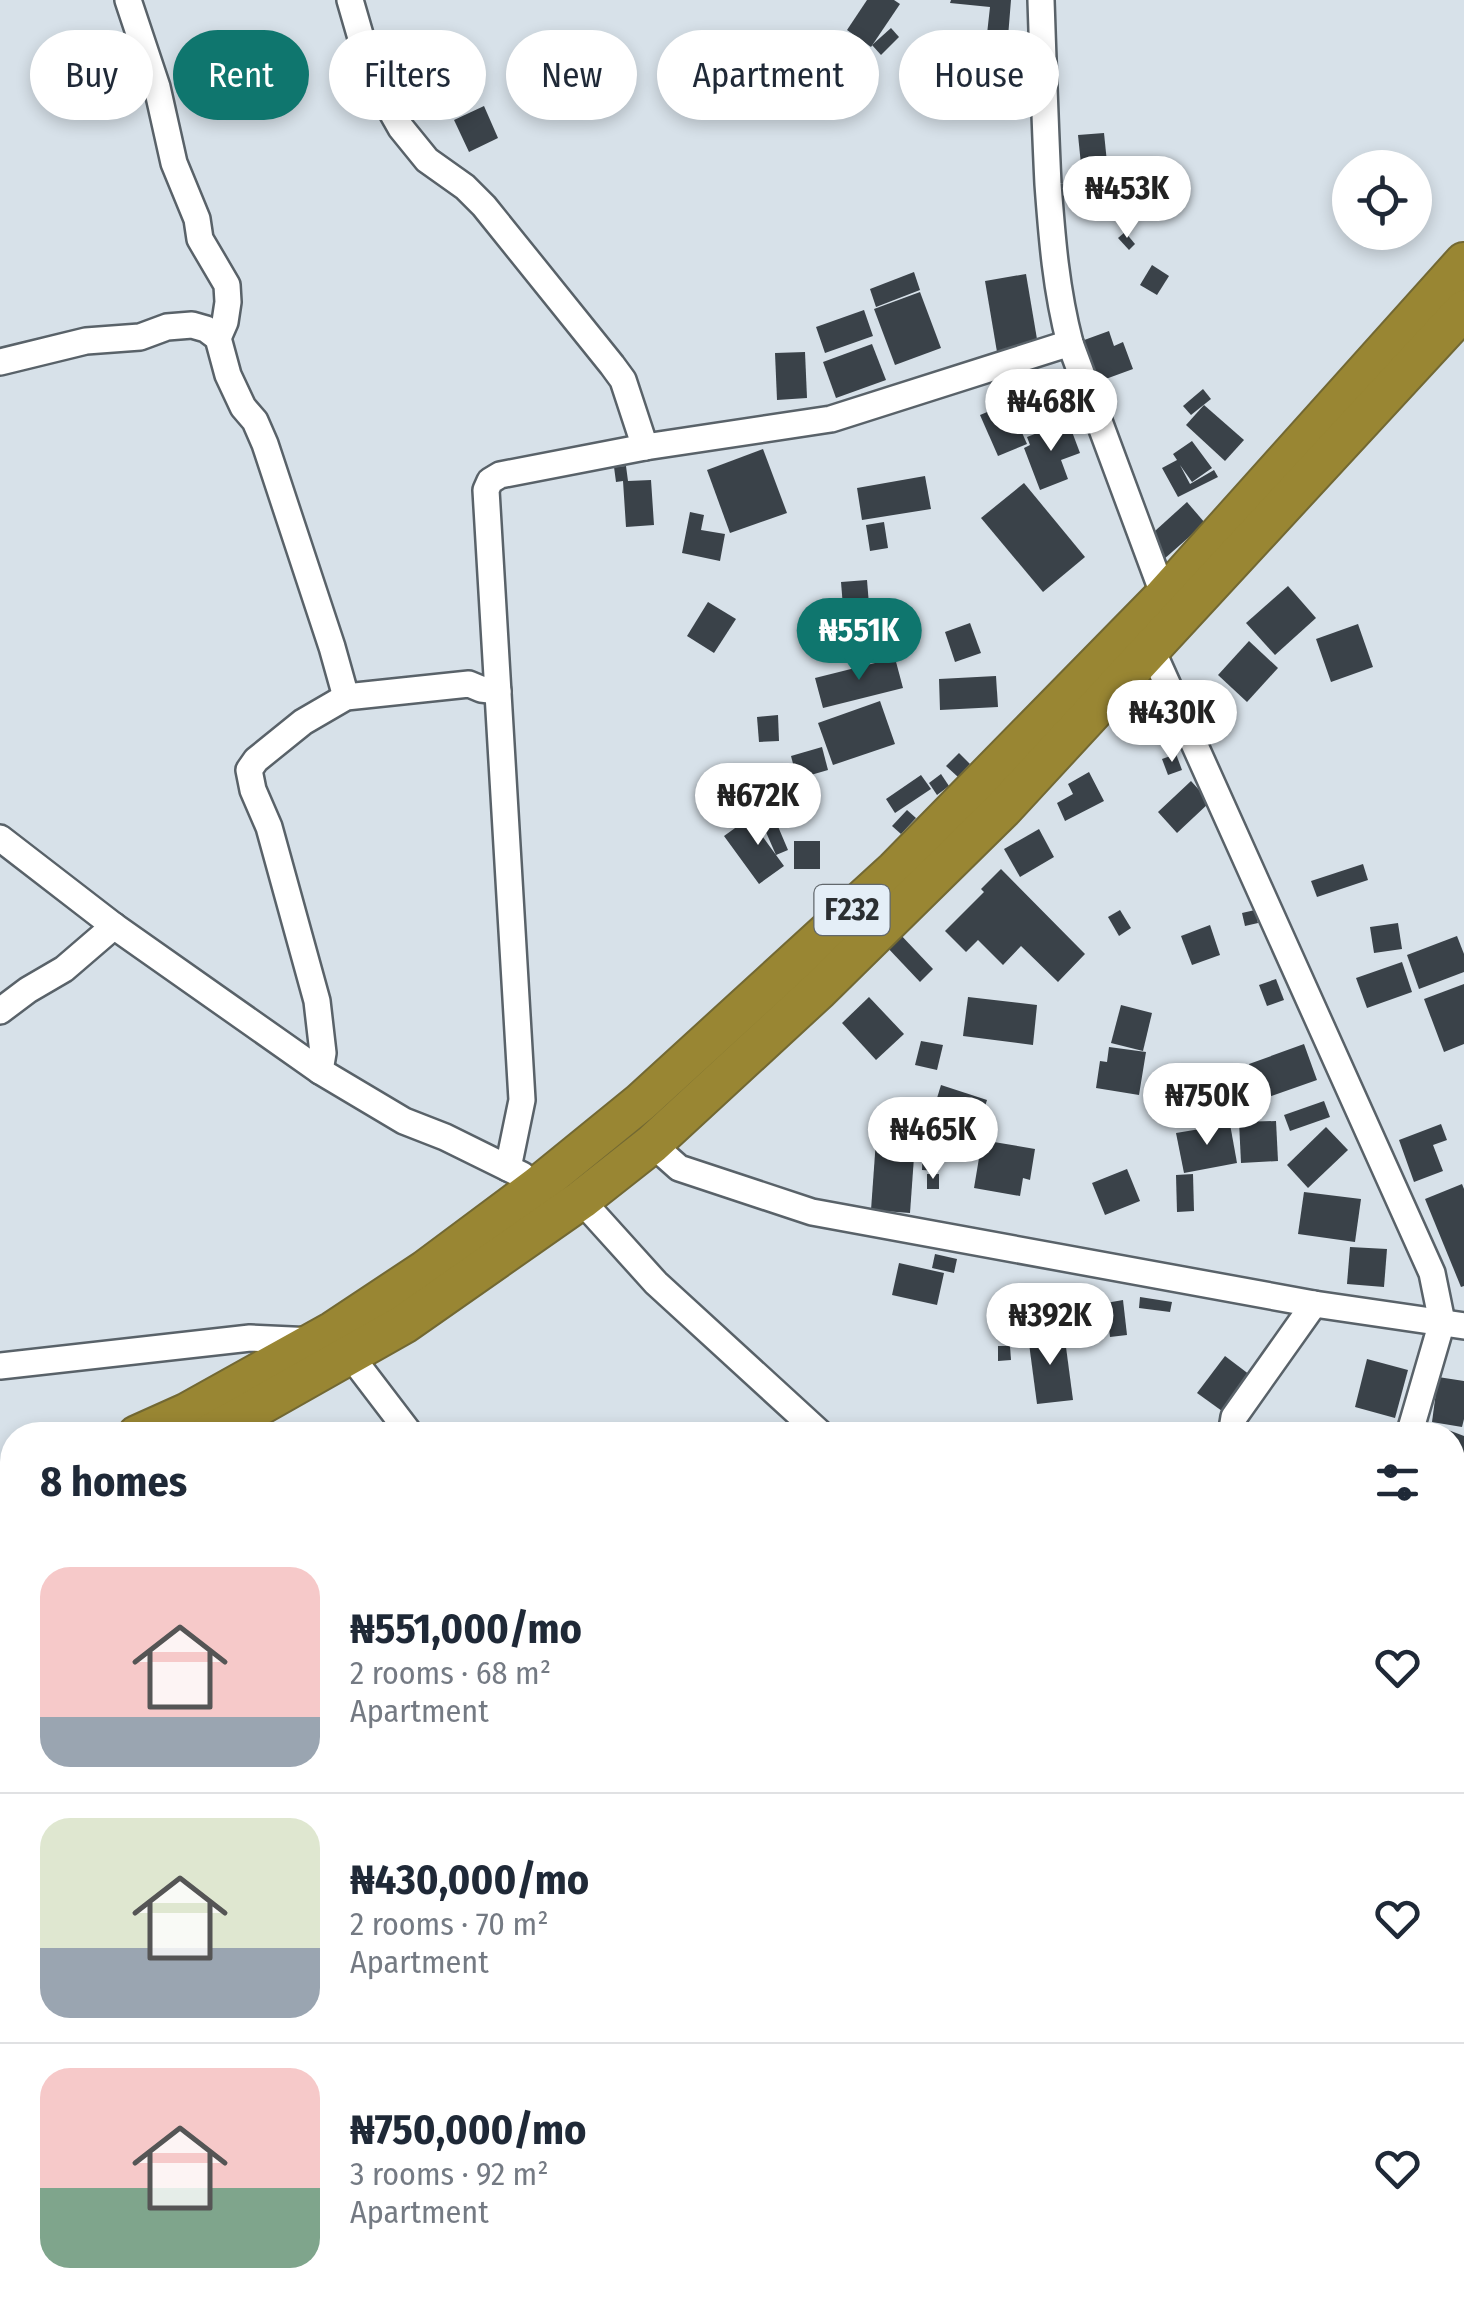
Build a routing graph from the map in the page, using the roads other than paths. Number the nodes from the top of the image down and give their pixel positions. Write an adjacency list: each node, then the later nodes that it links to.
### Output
1 (128, 0): 6 (street)
2 (350, 0): 9 (street)
3 (1041, 0): 7 (street)
4 (1464, 262): 10 (highway, F232)
5 (1464, 310): 11 (highway, F232)
6 (218, 338): 8 (street); 13 (street)
7 (1070, 343): 9 (street); 10 (street)
8 (0, 362)
9 (646, 447): 12 (street)
10 (1164, 596): 19 (highway, F232)
11 (1152, 650): 18 (highway, F232); 22 (street)
12 (498, 691): 13 (street); 19 (street)
13 (346, 697): 17 (street)
14 (0, 838): 15 (street)
15 (114, 926): 16 (street); 17 (street)
16 (0, 1011)
17 (320, 1071): 19 (street)
18 (652, 1144): 20 (highway, F232); 21 (street)
19 (524, 1176): 23 (highway, F232)
20 (581, 1200): 24 (highway, F232); 29 (street)
21 (1314, 1304): 22 (street); 30 (street)
22 (1453, 1324): 31 (street)
23 (314, 1341): 24 (street); 25 (street); 26 (highway, F232)
24 (350, 1355): 27 (highway, F232); 28 (street)
25 (0, 1366)
26 (166, 1422)
27 (231, 1422)
28 (402, 1422)
29 (803, 1422)
30 (1233, 1422)
31 (1414, 1422)

